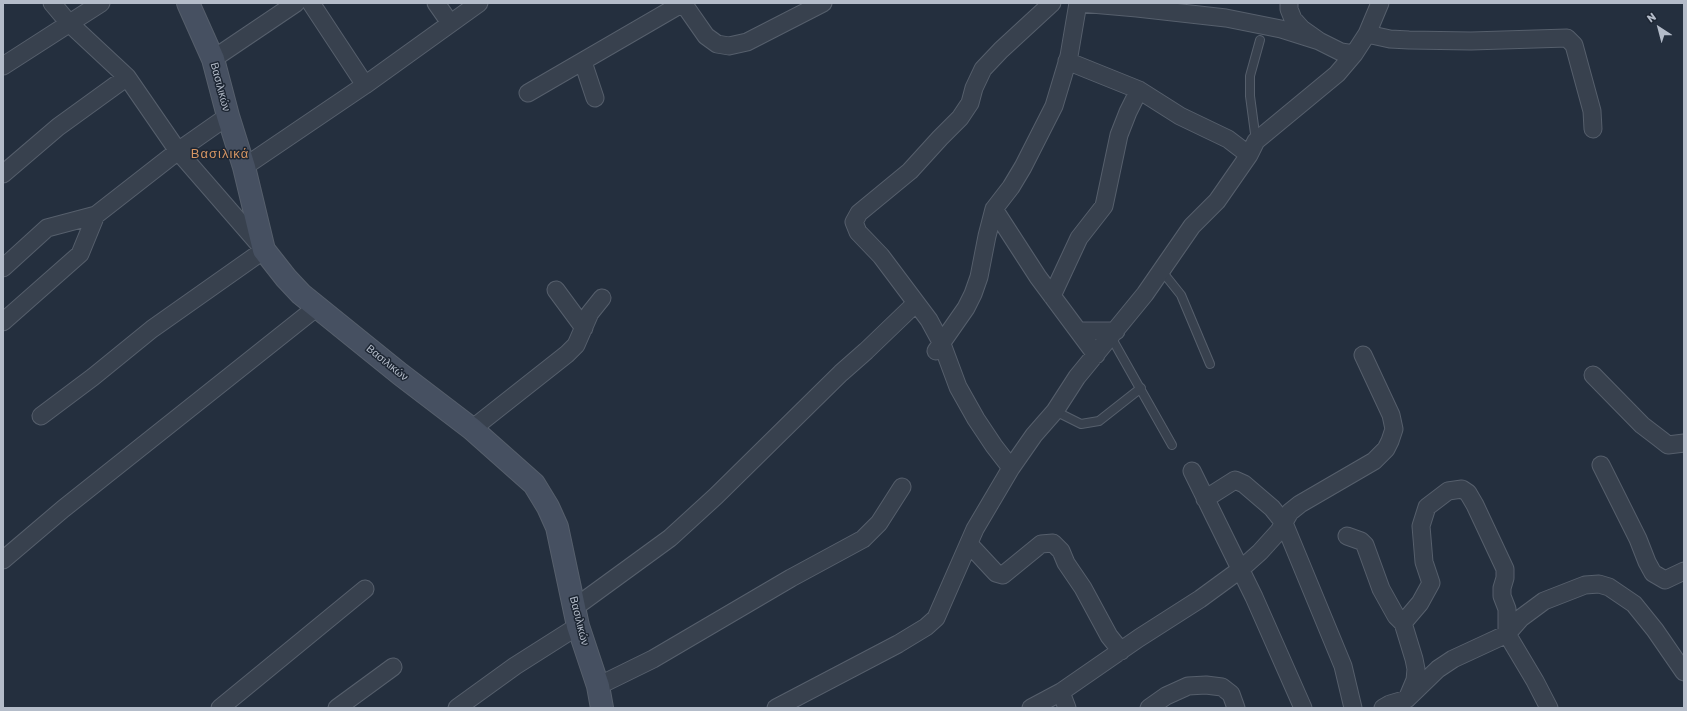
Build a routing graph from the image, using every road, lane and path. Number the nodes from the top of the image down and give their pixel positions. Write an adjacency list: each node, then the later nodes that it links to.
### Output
1 (52, 3): 13 (street)
2 (100, 3): 13 (street)
3 (188, 3): 19 (street, Βασιλικών)
4 (296, 3): 19 (street)
5 (311, 3): 24 (street)
6 (436, 3): 14 (street)
7 (479, 3): 14 (street)
8 (823, 3): 21 (street)
9 (1052, 3): 42 (street)
10 (1079, 3): 17 (street); 20 (street)
11 (1289, 3): 17 (street)
12 (1380, 3): 15 (street)
13 (68, 22): 22 (street); 23 (street)
14 (450, 23): 24 (street)
15 (1367, 34): 18 (street); 29 (street)
16 (1260, 40): 30 (lane)
17 (1319, 41): 18 (street)
18 (1354, 54): 30 (street)
19 (213, 59): 28 (street, Βασιλικών)
20 (1067, 61): 25 (street); 34 (street)
21 (583, 62): 26 (street); 27 (street)
22 (3, 66)
23 (127, 77): 31 (street); 33 (street)
24 (365, 85): 32 (street)
25 (1139, 90): 30 (street); 40 (street)
26 (528, 93)
27 (595, 98)
28 (228, 116): 31 (street); 32 (street, Βασιλικών)
29 (1593, 129)
30 (1252, 148): 38 (street)
31 (178, 151): 35 (street); 36 (street)
32 (244, 167): 36 (street, Βασιλικών)
33 (3, 174)
34 (994, 209): 40 (street); 48 (street)
35 (96, 215): 37 (street); 44 (street)
36 (264, 250): 43 (street, Βασιλικών); 55 (street)
37 (3, 268)
38 (1161, 270): 47 (street); 51 (lane)
39 (556, 290): 45 (street)
40 (1052, 296): 46 (street)
41 (602, 298): 45 (street)
42 (916, 303): 48 (street); 71 (street)
43 (316, 307): 56 (street, Βασιλικών); 67 (street)
44 (3, 322)
45 (584, 328): 56 (street)
46 (1079, 331): 47 (street); 49 (street)
47 (1113, 334): 49 (street); 53 (lane)
48 (939, 348): 60 (street)
49 (1096, 355): 54 (street)
50 (1363, 355): 64 (street)
51 (1210, 364)
52 (1593, 375): 57 (street)
53 (1141, 388): 54 (lane); 58 (lane)
54 (1055, 411): 60 (street)
55 (41, 416)
56 (472, 428): 71 (street, Βασιλικών)
57 (1684, 443)
58 (1172, 445)
59 (1601, 465): 69 (street)
60 (1011, 468): 66 (street)
61 (1192, 471): 63 (street)
62 (902, 487): 77 (street)
63 (1205, 499): 64 (street); 68 (street)
64 (1284, 523): 68 (street); 90 (street)
65 (1347, 536): 72 (street)
66 (969, 544): 74 (street); 84 (street)
67 (3, 560)
68 (1241, 569): 74 (street); 89 (street)
69 (1684, 571)
70 (365, 589): 80 (street)
71 (576, 617): 77 (street, Βασιλικών); 82 (street)
72 (1403, 623): 73 (street); 79 (street)
73 (1507, 634): 76 (street); 79 (street); 92 (street)
74 (1121, 651): 78 (street)
75 (392, 667): 81 (street)
76 (1684, 672)
77 (598, 686): 83 (street, Βασιλικών)
78 (1061, 692): 85 (street); 86 (street)
79 (1407, 699): 91 (street)
80 (220, 708)
81 (337, 708)
82 (457, 708)
83 (602, 708)
84 (776, 708)
85 (1031, 708)
86 (1067, 708)
87 (1149, 708): 88 (street)
88 (1236, 708)
89 (1303, 708)
90 (1353, 708)
91 (1383, 708)
92 (1549, 708)

